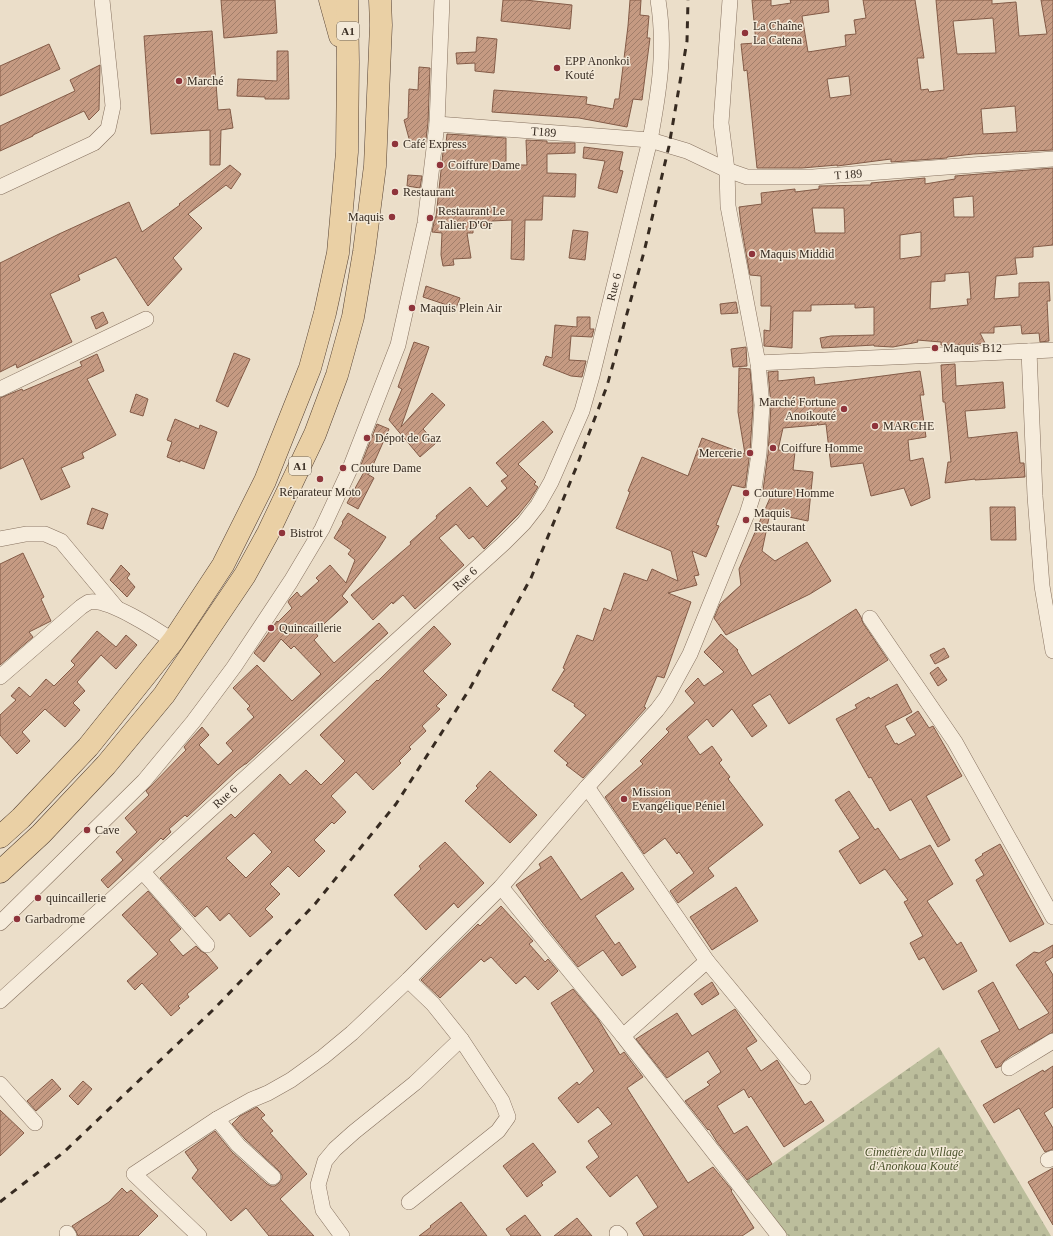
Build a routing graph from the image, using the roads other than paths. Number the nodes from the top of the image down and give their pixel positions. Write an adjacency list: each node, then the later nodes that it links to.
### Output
1 (102, 0): 15 (street)
2 (330, 0): 10 (main road)
3 (347, 0): 10 (main road, A1)
4 (380, 0): 9 (main road, A1)
5 (385, 0): 9 (main road)
6 (442, 0): 11 (street)
7 (658, 0): 12 (street, Rue 6)
8 (730, 0): 14 (street)
9 (381, 25): 29 (main road, A1)
10 (348, 62): 24 (main road, A1)
11 (437, 124): 12 (street, T189); 33 (street)
12 (650, 140): 14 (street, T 189); 30 (street, Rue 6)
13 (1053, 159): 14 (street, T 189)
14 (727, 170): 19 (street)
15 (0, 187)
16 (146, 318): 20 (street)
17 (1053, 350): 18 (street)
18 (1029, 351): 19 (street); 25 (street)
19 (758, 363): 27 (street)
20 (0, 389)
21 (0, 539): 22 (street)
22 (116, 608): 24 (street); 26 (street)
23 (870, 618): 32 (street)
24 (173, 641): 28 (main road, A1)
25 (1053, 651)
26 (0, 677)
27 (587, 787): 31 (street); 35 (street)
28 (0, 837)
29 (0, 872)
30 (143, 872): 34 (street); 37 (street, Rue 6)
31 (501, 887): 36 (street); 38 (street)
32 (1053, 917)
33 (0, 923)
34 (207, 945)
35 (707, 961): 38 (street); 42 (street)
36 (408, 980): 39 (street); 44 (street)
37 (0, 1001)
38 (623, 1036): 50 (street)
39 (461, 1039): 47 (street); 49 (street)
40 (1053, 1041): 41 (street)
41 (1008, 1068)
42 (803, 1077)
43 (0, 1084): 45 (street)
44 (217, 1119): 46 (street); 48 (street)
45 (35, 1123)
46 (273, 1177)
47 (409, 1202)
48 (199, 1236)
49 (342, 1236)
50 (779, 1236)

